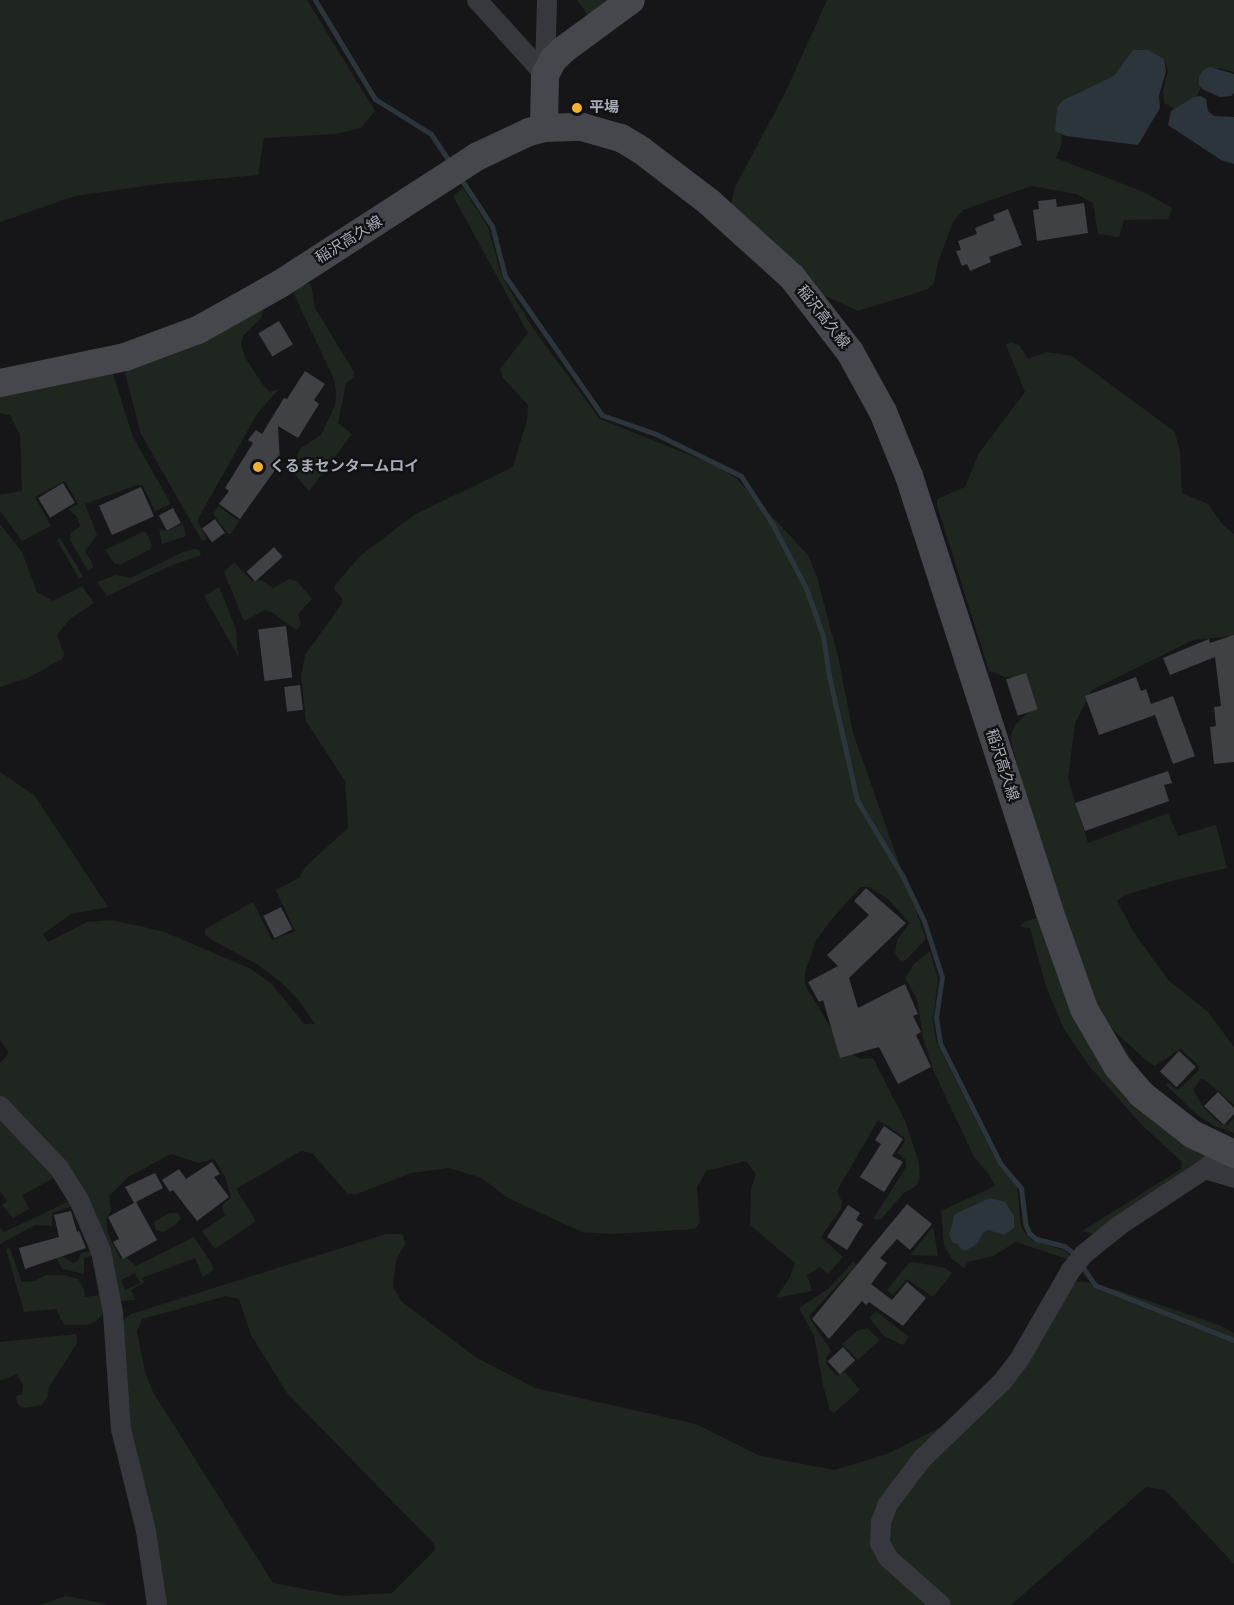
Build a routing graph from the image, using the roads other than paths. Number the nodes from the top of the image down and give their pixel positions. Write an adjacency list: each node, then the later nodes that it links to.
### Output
1 (477, 0): 4 (street)
2 (547, 0): 4 (street)
3 (631, 0): 4 (main road)
4 (545, 75): 5 (main road)
5 (544, 128): 6 (main road, 稲沢高久線); 8 (main road, 稲沢高久線)
6 (0, 383)
7 (0, 1106): 10 (street)
8 (1221, 1158): 9 (street); 11 (street)
9 (1234, 1178)
10 (158, 1605)
11 (941, 1605)

